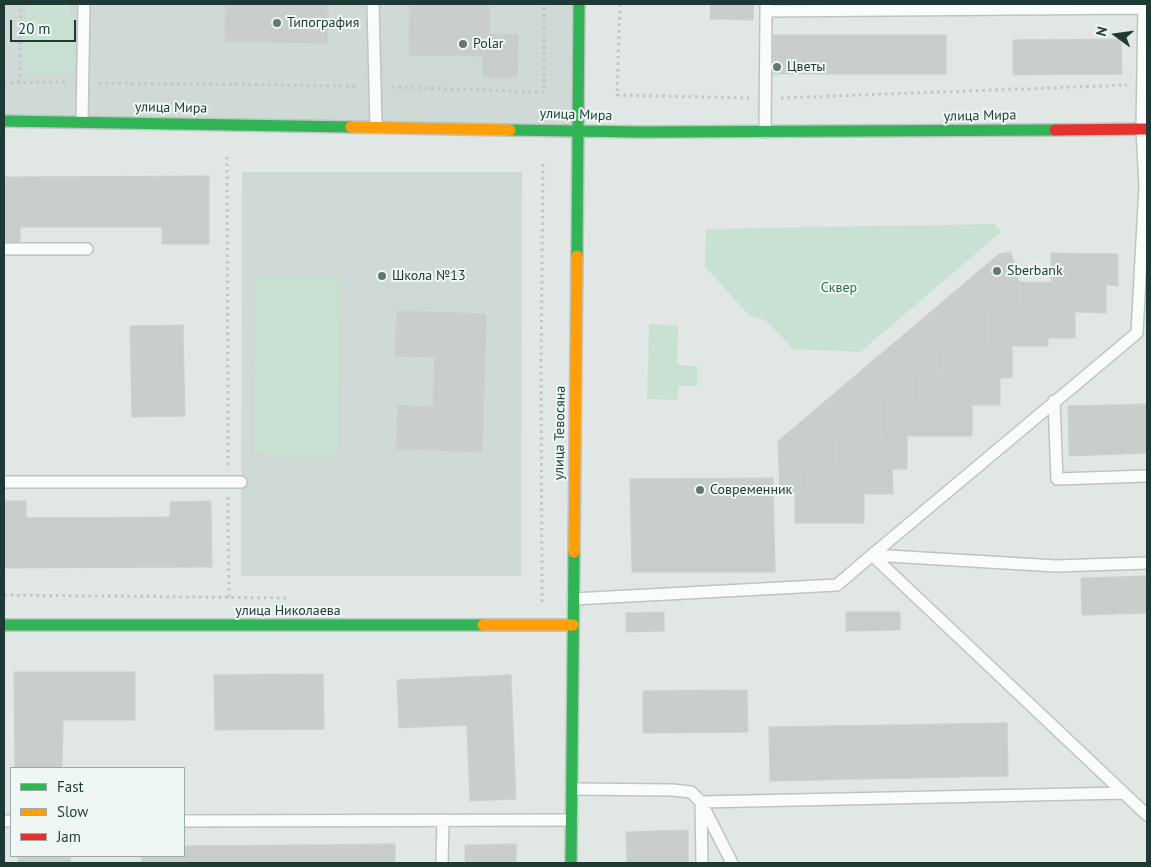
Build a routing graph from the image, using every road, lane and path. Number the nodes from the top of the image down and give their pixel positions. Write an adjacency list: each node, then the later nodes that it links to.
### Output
1 (21, 4): 9 (path)
2 (84, 4): 10 (lane)
3 (373, 4): 13 (lane)
4 (544, 4): 13 (path)
5 (579, 4): 19 (main road, улица Тевосяна)
6 (620, 4): 14 (path)
7 (1144, 6): 8 (lane); 12 (lane)
8 (766, 7): 14 (lane)
9 (19, 82): 10 (path); 11 (path)
10 (83, 82): 13 (path); 16 (lane)
11 (4, 83)
12 (1143, 85): 14 (path); 18 (lane)
13 (375, 86): 17 (lane)
14 (766, 99): 20 (lane)
15 (4, 122): 16 (main road, улица Мира)
16 (82, 122): 17 (main road, улица Мира)
17 (376, 126): 19 (main road, улица Мира)
18 (1144, 129): 20 (main road, улица Мира); 23 (lane)
19 (579, 130): 20 (main road, улица Мира); 34 (main road, улица Тевосяна)
20 (765, 133)
21 (227, 157): 29 (path)
22 (543, 160): 35 (path)
23 (1146, 186): 26 (lane)
24 (4, 249): 25 (lane)
25 (88, 249)
26 (1054, 401): 27 (lane); 31 (lane)
27 (1147, 476)
28 (4, 482): 29 (lane)
29 (228, 482): 30 (lane); 33 (path)
30 (241, 482)
31 (872, 555): 32 (lane); 34 (lane); 39 (lane)
32 (1147, 563)
33 (229, 597)
34 (573, 599): 37 (main road, улица Тевосяна)
35 (542, 604)
36 (4, 625): 37 (main road, улица Николаева)
37 (573, 626): 38 (main road, улица Тевосяна)
38 (572, 789): 40 (lane); 44 (main road, улица Тевосяна)
39 (1124, 793): 40 (lane); 41 (lane)
40 (700, 802): 47 (lane); 48 (lane)
41 (1147, 815)
42 (185, 820): 43 (lane)
43 (443, 820): 44 (lane); 45 (lane)
44 (572, 820): 46 (main road, улица Тевосяна)
45 (442, 863)
46 (571, 863)
47 (702, 863)
48 (732, 863)

